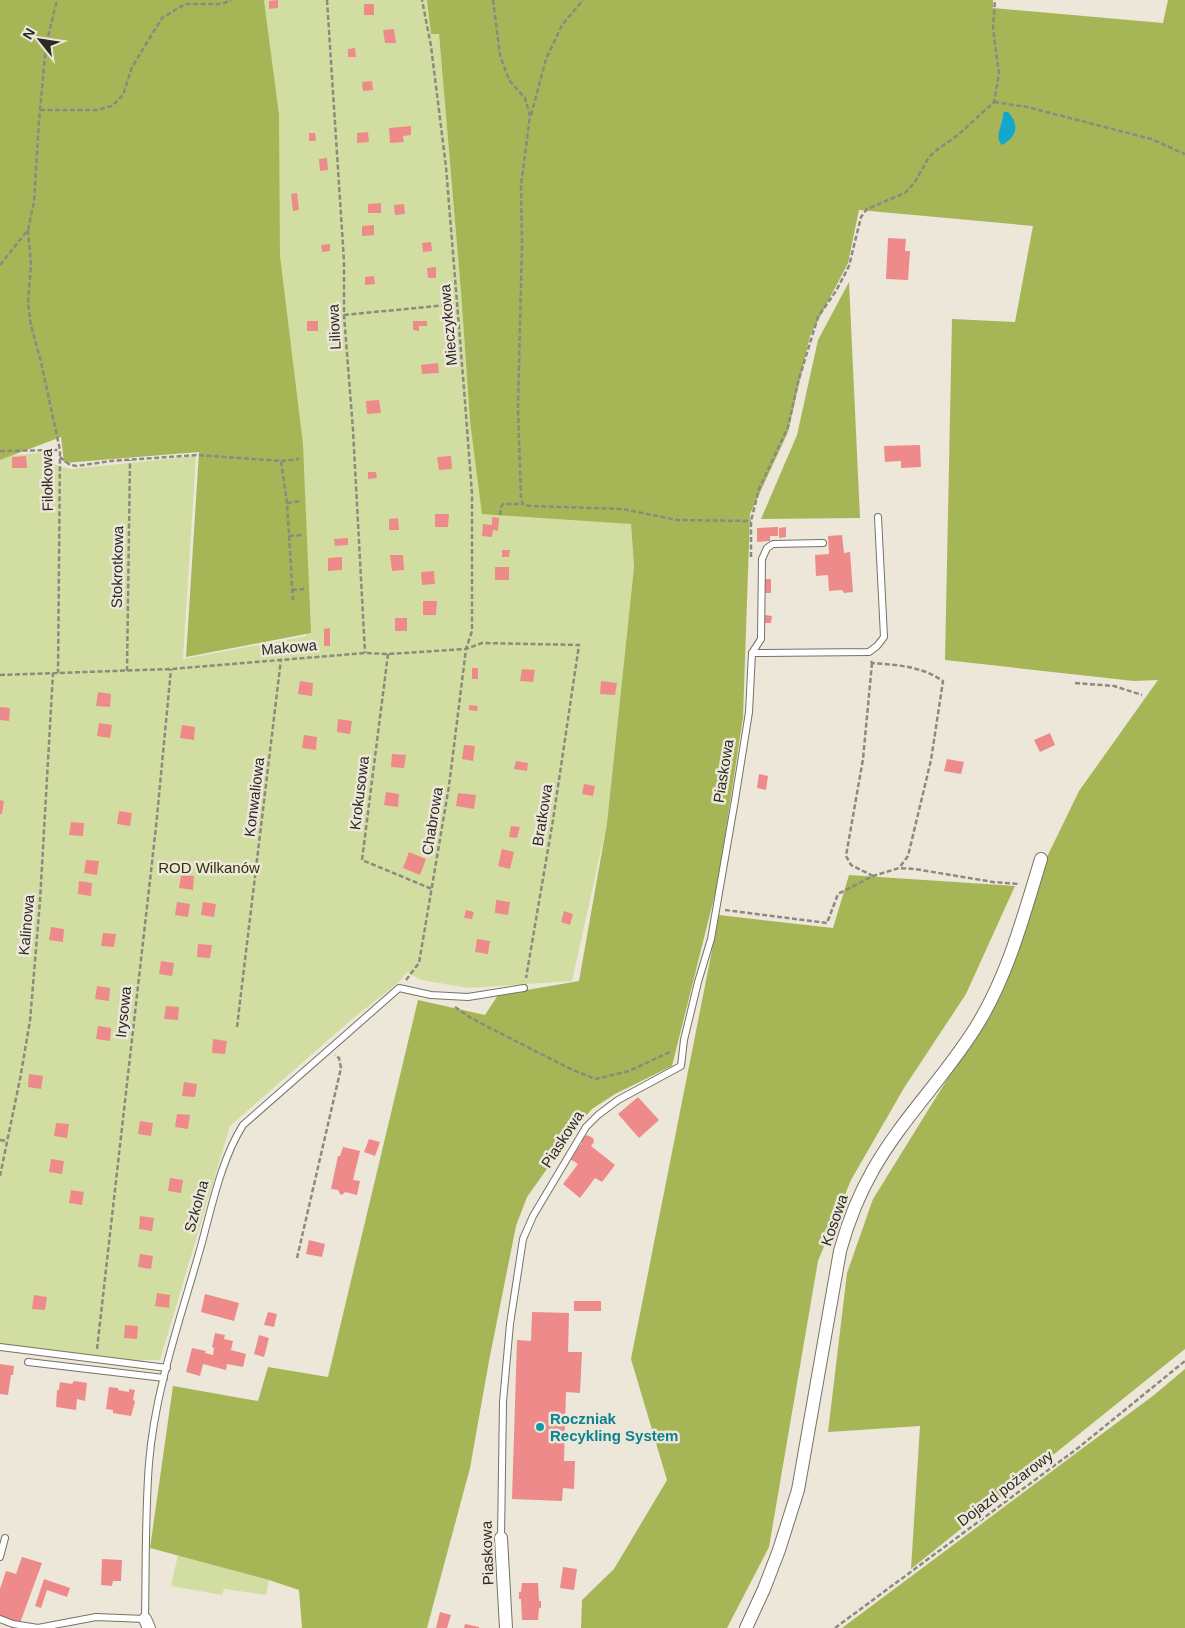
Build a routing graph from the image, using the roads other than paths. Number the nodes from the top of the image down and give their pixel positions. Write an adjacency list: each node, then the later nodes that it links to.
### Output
1 (878, 517): 3 (lane)
2 (822, 543): 3 (lane, Piaskowa)
3 (752, 653): 11 (lane, Piaskowa)
4 (1041, 859): 16 (street, Kosowa)
5 (524, 988): 8 (lane, Szkolna)
6 (0, 1347): 8 (lane)
7 (28, 1362): 9 (lane)
8 (167, 1368): 9 (lane, Szkolna)
9 (164, 1378): 14 (lane, Szkolna)
10 (5, 1538): 12 (lane)
11 (501, 1538): 15 (street, Piaskowa)
12 (0, 1557)
13 (0, 1619): 14 (lane)
14 (147, 1623)
15 (506, 1628)
16 (746, 1628)

